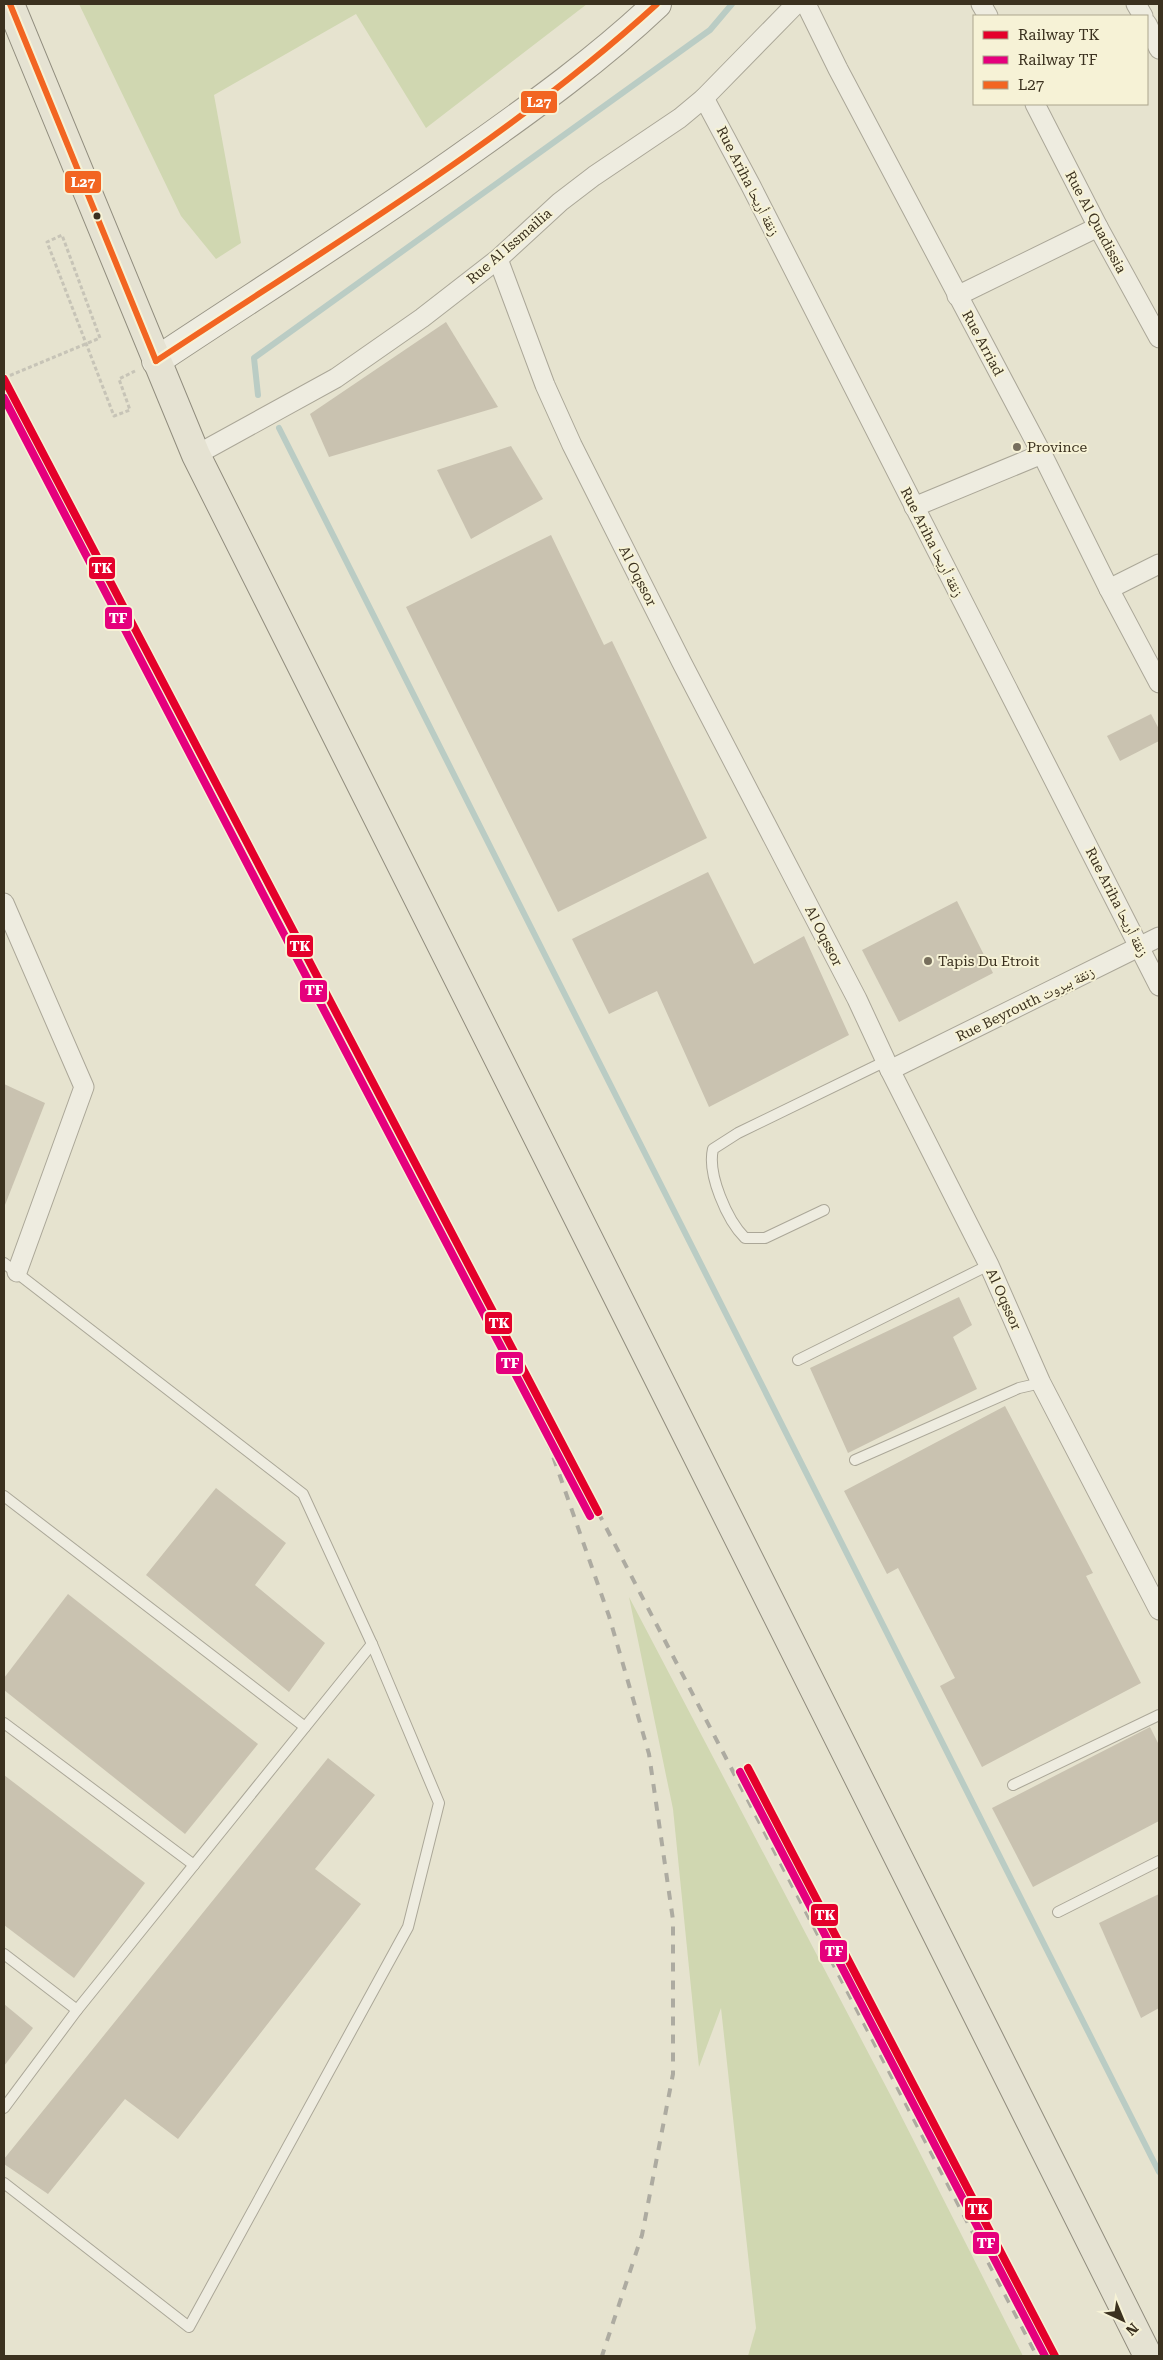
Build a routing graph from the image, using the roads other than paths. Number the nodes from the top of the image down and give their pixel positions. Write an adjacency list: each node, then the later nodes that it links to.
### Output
1 (10, 4): 15 (main road)
2 (657, 4): 15 (street)
3 (796, 4): 9 (street, Rue Al Issmailia)
4 (806, 4): 13 (street, Rue Arriad)
5 (981, 4): 6 (street)
6 (987, 15)
7 (1148, 26): 8 (street)
8 (1159, 48)
9 (704, 98): 12 (street, Rue Al Issmailia); 18 (street, Rue Ariha زنقة أريحا)
10 (1036, 105): 11 (street, Rue Al Quadissia)
11 (1098, 227): 13 (street); 14 (street, Rue Al Quadissia)
12 (498, 259): 17 (street, Rue Al Issmailia); 26 (street, Al Oqssor)
13 (957, 296): 16 (street, Rue Arriad)
14 (1158, 332)
15 (156, 361): 17 (main road)
16 (1042, 454): 18 (street); 20 (street, Rue Arriad)
17 (196, 455): 47 (main road)
18 (914, 507): 24 (street, Rue Ariha زنقة أريحا)
19 (1159, 564): 20 (street)
20 (1109, 590): 21 (street, Rue Arriad)
21 (1159, 683)
22 (4, 903): 29 (street)
23 (1159, 938): 24 (street, Rue Beyrouth زنقة بيروت)
24 (1140, 948): 25 (street, Rue Ariha زنقة أريحا); 26 (street, Rue Beyrouth زنقة بيروت)
25 (1159, 986)
26 (888, 1066): 27 (lane); 28 (street, Al Oqssor)
27 (824, 1210)
28 (989, 1265): 30 (lane); 31 (street, Al Oqssor)
29 (11, 1267): 35 (lane)
30 (798, 1360)
31 (1041, 1383): 32 (lane); 34 (street, Al Oqssor)
32 (855, 1460)
33 (4, 1496): 38 (lane)
34 (1159, 1610)
35 (372, 1644): 38 (lane); 46 (lane)
36 (1159, 1714): 39 (lane)
37 (4, 1723): 41 (lane)
38 (304, 1727): 41 (lane)
39 (1013, 1785)
40 (1159, 1861): 42 (lane)
41 (194, 1865): 44 (lane)
42 (1058, 1912)
43 (4, 1954): 44 (lane)
44 (77, 2010): 45 (lane)
45 (4, 2108)
46 (4, 2183)
47 (1148, 2356)

